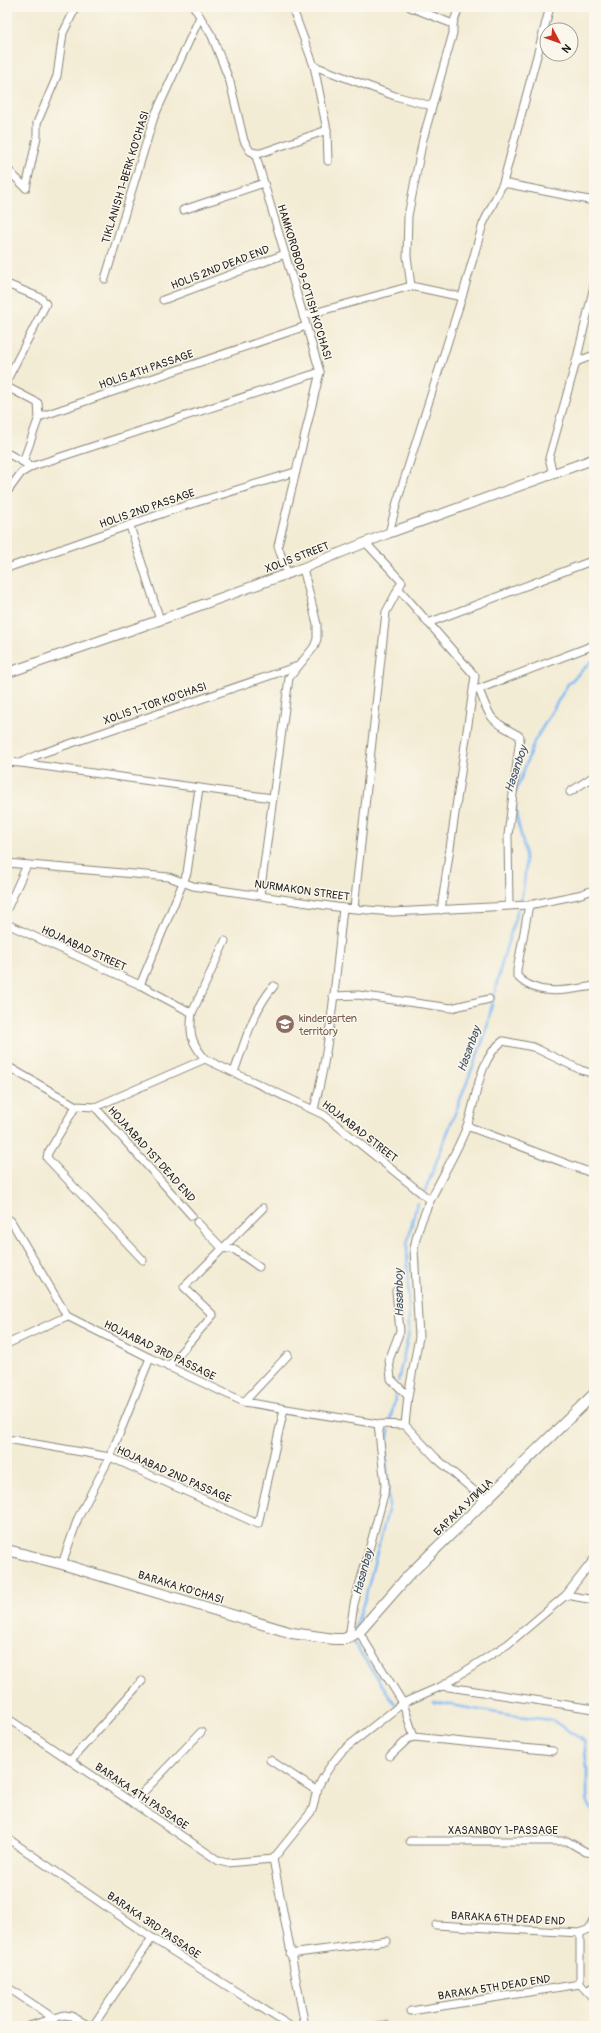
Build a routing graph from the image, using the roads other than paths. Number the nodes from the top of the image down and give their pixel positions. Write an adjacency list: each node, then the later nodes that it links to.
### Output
1 (76, 7): 14 (street)
2 (194, 7): 7 (street, HAMKOROBOD 9-O'TISH KO'CHASI)
3 (292, 7): 9 (street)
4 (410, 7): 8 (street)
5 (459, 7): 8 (street)
6 (550, 7): 16 (street)
7 (200, 17): 12 (street, HAMKOROBOD 9-O'TISH KO'CHASI); 20 (street, TIKLANISH 1-BERK KO'CHASI)
8 (453, 24): 10 (street)
9 (314, 66): 10 (street); 11 (street)
10 (432, 106): 22 (street)
11 (327, 130): 12 (street); 13 (street)
12 (255, 153): 15 (street, HAMKOROBOD 9-O'TISH KO'CHASI)
13 (328, 161)
14 (7, 169)
15 (264, 183): 18 (street); 19 (street, HAMKOROBOD 9-O'TISH KO'CHASI)
16 (502, 183): 17 (street); 24 (street)
17 (594, 201)
18 (183, 210)
19 (285, 254): 25 (street, HOLIS 2ND DEAD END); 26 (street, HAMKOROBOD 9-O'TISH KO'CHASI)
20 (105, 279)
21 (7, 284): 31 (street)
22 (411, 286): 24 (street); 26 (street)
23 (594, 286): 29 (street)
24 (462, 297): 42 (street)
25 (163, 300)
26 (303, 316): 27 (street, HAMKOROBOD 9-O'TISH KO'CHASI)
27 (306, 326): 30 (street, HAMKOROBOD 9-O'TISH KO'CHASI); 33 (street, HOLIS 4TH PASSAGE)
28 (594, 355): 29 (street)
29 (576, 362): 39 (street)
30 (320, 372): 37 (street); 38 (street, HAMKOROBOD 9-O'TISH KO'CHASI)
31 (7, 380)
32 (7, 387): 33 (street)
33 (38, 417): 36 (street)
34 (7, 454): 36 (street)
35 (594, 459): 39 (street, XOLIS STREET)
36 (23, 462): 37 (street)
37 (33, 466): 40 (street)
38 (295, 472): 41 (street, HOLIS 2ND PASSAGE); 47 (street, HAMKOROBOD 9-O'TISH KO'CHASI)
39 (553, 474): 42 (street, XOLIS STREET)
40 (7, 492)
41 (130, 526): 45 (street, HOLIS 2ND PASSAGE); 49 (street)
42 (389, 532): 43 (street, XOLIS STREET)
43 (366, 543): 46 (street, XOLIS STREET); 48 (street)
44 (594, 560): 50 (street)
45 (7, 568)
46 (303, 568): 47 (street, XOLIS STREET); 52 (street)
47 (287, 573): 49 (street, XOLIS STREET)
48 (398, 588): 50 (street); 69 (street)
49 (160, 620): 53 (street, XOLIS STREET)
50 (428, 623): 54 (street)
51 (594, 645): 54 (street)
52 (298, 666): 56 (street, XOLIS 1-TOR KO'CHASI); 60 (street)
53 (7, 673)
54 (476, 690): 66 (street); 71 (street)
55 (7, 762): 56 (street, XOLIS 1-TOR KO'CHASI)
56 (20, 763): 58 (street, XOLIS 1-TOR KO'CHASI)
57 (594, 776): 59 (street)
58 (199, 788): 60 (street, XOLIS 1-TOR KO'CHASI); 63 (street)
59 (570, 792)
60 (272, 798): 65 (street)
61 (7, 863): 62 (street, NURMAKON STREET)
62 (27, 865): 63 (street, NURMAKON STREET); 70 (street)
63 (184, 881): 65 (street, NURMAKON STREET); 74 (street)
64 (594, 890): 67 (street, NURMAKON STREET)
65 (260, 895): 68 (street, NURMAKON STREET)
66 (509, 905): 67 (street, NURMAKON STREET); 71 (street, NURMAKON STREET)
67 (529, 905): 76 (street)
68 (343, 908): 69 (street, NURMAKON STREET); 77 (street)
69 (354, 908): 71 (street, NURMAKON STREET)
70 (7, 909)
71 (441, 910)
72 (7, 924): 74 (street, HOJAABAD STREET)
73 (225, 942): 79 (street)
74 (140, 985): 79 (street, HOJAABAD STREET)
75 (274, 986): 82 (street)
76 (594, 986)
77 (333, 996): 78 (street); 86 (street)
78 (489, 999)
79 (192, 1013): 80 (street)
80 (204, 1059): 82 (street, HOJAABAD STREET); 85 (street)
81 (7, 1066): 84 (street)
82 (234, 1072): 86 (street, HOJAABAD STREET)
83 (594, 1074): 87 (street)
84 (76, 1106): 85 (street); 95 (street)
85 (96, 1107): 91 (street, HOJAABAD 1ST DEAD END)
86 (314, 1109): 89 (street, HOJAABAD STREET)
87 (467, 1126): 88 (street); 89 (street)
88 (594, 1174)
89 (430, 1200): 104 (street)
90 (263, 1208): 94 (street)
91 (192, 1216)
92 (7, 1218): 98 (street)
93 (197, 1222): 94 (street)
94 (222, 1248): 96 (street); 102 (street)
95 (143, 1260)
96 (258, 1267)
97 (396, 1291): 104 (street)
98 (67, 1316): 99 (street); 101 (street, HOJAABAD 3RD PASSAGE)
99 (7, 1344)
100 (288, 1355): 105 (street)
101 (150, 1358): 102 (street, HOJAABAD 3RD PASSAGE); 110 (street)
102 (168, 1367): 105 (street, HOJAABAD 3RD PASSAGE)
103 (594, 1394): 111 (main road, БАРАКА УЛИЦА)
104 (408, 1396): 108 (street)
105 (244, 1402): 106 (street, HOJAABAD 3RD PASSAGE)
106 (284, 1409): 107 (street, HOJAABAD 3RD PASSAGE); 110 (street, HOJAABAD 2ND PASSAGE)
107 (378, 1424): 108 (street, HOJAABAD 3RD PASSAGE); 117 (street)
108 (405, 1425): 111 (street)
109 (7, 1439): 110 (street, HOJAABAD 2ND PASSAGE)
110 (110, 1457): 114 (street)
111 (486, 1501): 117 (main road, БАРАКА УЛИЦА)
112 (7, 1550): 114 (main road, BARAKA KO'CHASI)
113 (594, 1559): 115 (street)
114 (62, 1564): 117 (main road, BARAKA KO'CHASI)
115 (566, 1595): 116 (street); 119 (street)
116 (594, 1600)
117 (355, 1634): 120 (street)
118 (142, 1681): 128 (street)
119 (442, 1686): 120 (street); 121 (street)
120 (403, 1703): 124 (street); 129 (street)
121 (594, 1709)
122 (7, 1718): 128 (street, BARAKA 4TH PASSAGE)
123 (201, 1732): 130 (street)
124 (414, 1737): 125 (street); 126 (street)
125 (552, 1751)
126 (390, 1756)
127 (270, 1760): 129 (street)
128 (70, 1761): 130 (street, BARAKA 4TH PASSAGE)
129 (317, 1791): 134 (street)
130 (133, 1803): 134 (street, BARAKA 4TH PASSAGE)
131 (7, 1838): 138 (street, BARAKA 3RD PASSAGE)
132 (410, 1841): 133 (street, XASANBOY 1-PASSAGE)
133 (594, 1853)
134 (272, 1858): 140 (street)
135 (594, 1919): 137 (street)
136 (436, 1926): 137 (street, BARAKA 6TH DEAD END)
137 (580, 1933): 141 (street)
138 (152, 1938): 150 (street); 151 (street, BARAKA 3RD PASSAGE)
139 (387, 1941): 140 (street)
140 (290, 1954): 152 (street)
141 (580, 1984): 144 (street); 146 (street, BARAKA 5TH DEAD END)
142 (594, 1986): 144 (street)
143 (7, 1987): 147 (street)
144 (586, 1991): 145 (street)
145 (594, 1999)
146 (411, 2011)
147 (55, 2019): 149 (street); 150 (street)
148 (386, 2025): 153 (street)
149 (29, 2026)
150 (91, 2026)
151 (290, 2026)
152 (305, 2026)
153 (378, 2026)

